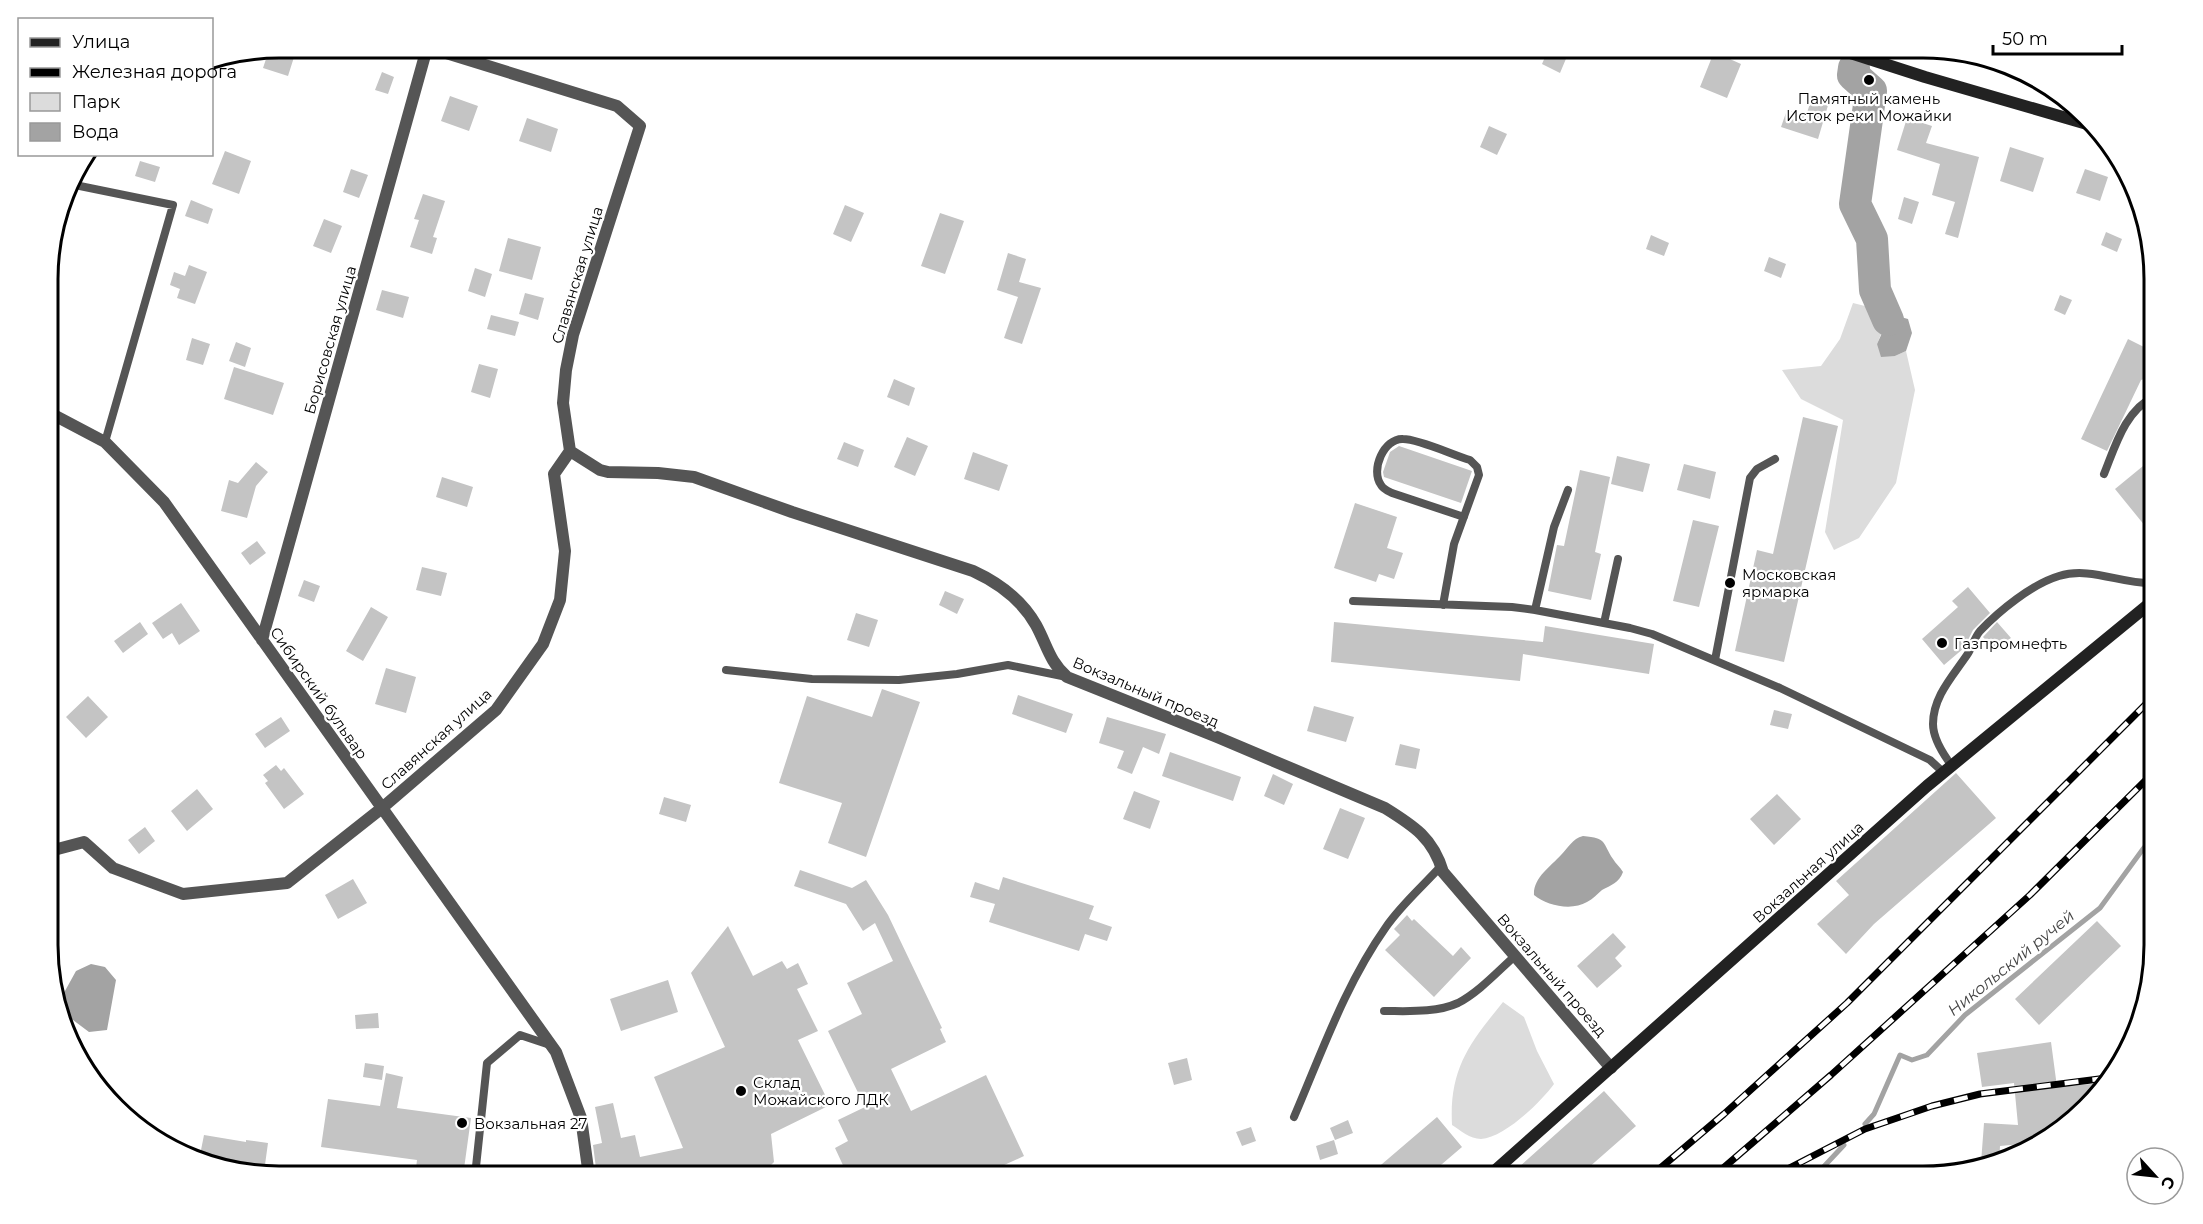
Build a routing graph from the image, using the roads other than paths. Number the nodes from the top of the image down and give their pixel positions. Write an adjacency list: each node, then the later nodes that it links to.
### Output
1 (425, 58): 21 (street, Борисовская улица)
2 (461, 58): 9 (street, Славянская улица)
3 (1866, 58): 4 (main road)
4 (2078, 122)
5 (79, 186): 8 (lane)
6 (2144, 403): 11 (lane)
7 (58, 418): 8 (street, Сибирский бульвар)
8 (105, 441): 21 (street, Сибирский бульвар)
9 (570, 451): 24 (street, Вокзальный проезд); 26 (street, Славянская улица)
10 (1775, 459): 22 (lane)
11 (2104, 474)
12 (1568, 490): 19 (lane)
13 (1464, 517): 13 (lane); 17 (lane)
14 (1618, 559): 20 (lane)
15 (2144, 584): 25 (lane)
16 (1353, 601): 17 (lane)
17 (1443, 604): 19 (lane)
18 (2144, 608): 25 (main road, Вокзальная улица)
19 (1535, 610): 20 (lane)
20 (1604, 623): 22 (lane)
21 (262, 640): 26 (street, Сибирский бульвар)
22 (1715, 660): 25 (lane)
23 (726, 670): 24 (lane)
24 (1067, 677): 28 (street, Вокзальный проезд)
25 (1948, 769): 32 (main road, Вокзальная улица)
26 (382, 808): 27 (street, Славянская улица); 31 (street, Сибирский бульвар)
27 (58, 849)
28 (1441, 866): 29 (street, Вокзальный проезд); 33 (lane)
29 (1515, 956): 30 (lane); 32 (street, Вокзальный проезд)
30 (1384, 1011)
31 (552, 1046): 34 (lane); 35 (street, Сибирский бульвар)
32 (1611, 1068): 36 (main road, Вокзальная улица)
33 (1294, 1116)
34 (476, 1166)
35 (588, 1166)
36 (1500, 1166)

